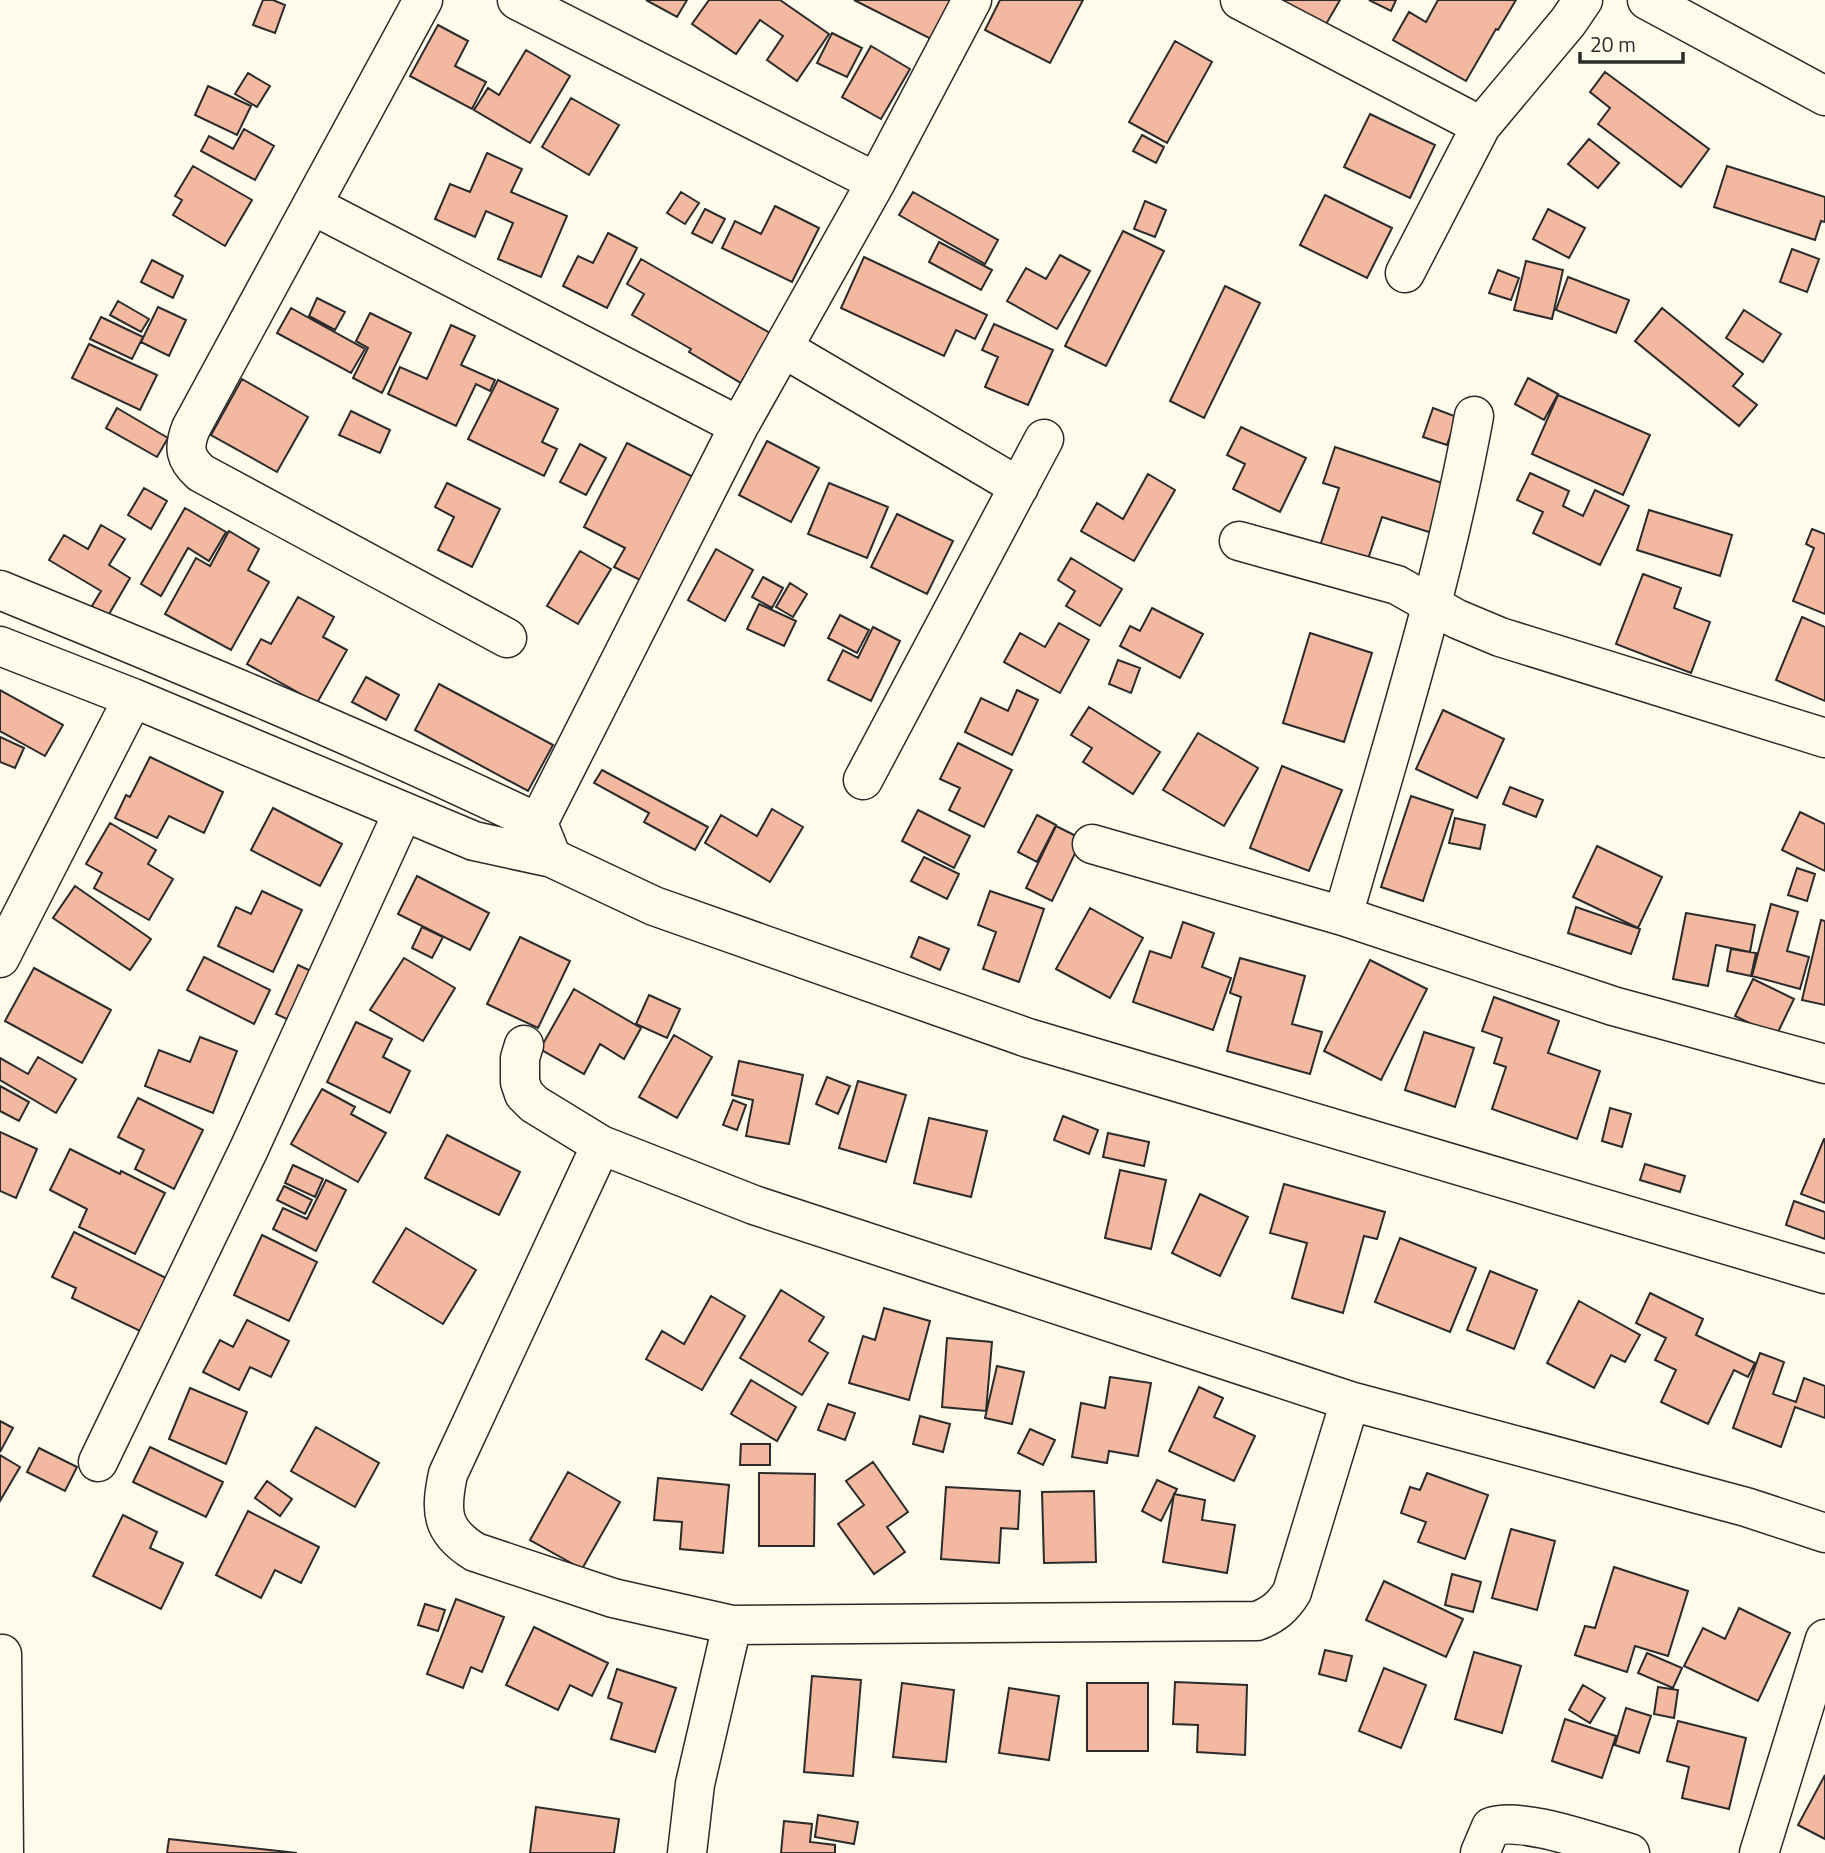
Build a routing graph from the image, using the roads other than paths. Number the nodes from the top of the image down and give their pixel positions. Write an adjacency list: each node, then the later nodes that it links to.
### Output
1 (423, 0): 10 (street)
2 (517, 0): 9 (street)
3 (972, 0): 9 (street)
4 (1240, 0): 8 (street)
5 (1583, 0): 8 (street)
6 (1647, 0): 7 (street)
7 (1825, 96)
8 (1481, 126): 11 (street)
9 (876, 183): 12 (street)
10 (312, 205): 14 (street); 20 (street)
11 (1405, 273)
12 (783, 348): 14 (street); 16 (street)
13 (1474, 416): 19 (street)
14 (739, 426): 26 (street)
15 (1044, 439): 16 (street)
16 (1019, 486): 24 (street)
17 (1239, 541): 19 (street)
18 (0, 590): 26 (street)
19 (1432, 605): 23 (street); 29 (street)
20 (507, 638)
21 (0, 646): 22 (street)
22 (133, 698): 25 (street); 30 (street)
23 (1825, 738)
24 (863, 780)
25 (403, 812): 28 (street); 36 (street)
26 (538, 823): 28 (street)
27 (1093, 844): 29 (street)
28 (552, 858): 34 (street)
29 (1343, 916): 32 (street)
30 (0, 958)
31 (524, 1045): 33 (street)
32 (1825, 1064)
33 (601, 1145): 35 (street); 38 (street)
34 (1825, 1274)
35 (1350, 1401): 37 (street); 38 (street)
36 (98, 1462)
37 (1825, 1533)
38 (732, 1625): 42 (street)
39 (1825, 1639): 45 (street)
40 (2, 1654): 41 (street)
41 (4, 1853)
42 (687, 1853)
43 (1480, 1853): 44 (street)
44 (1630, 1853)
45 (1759, 1853)

